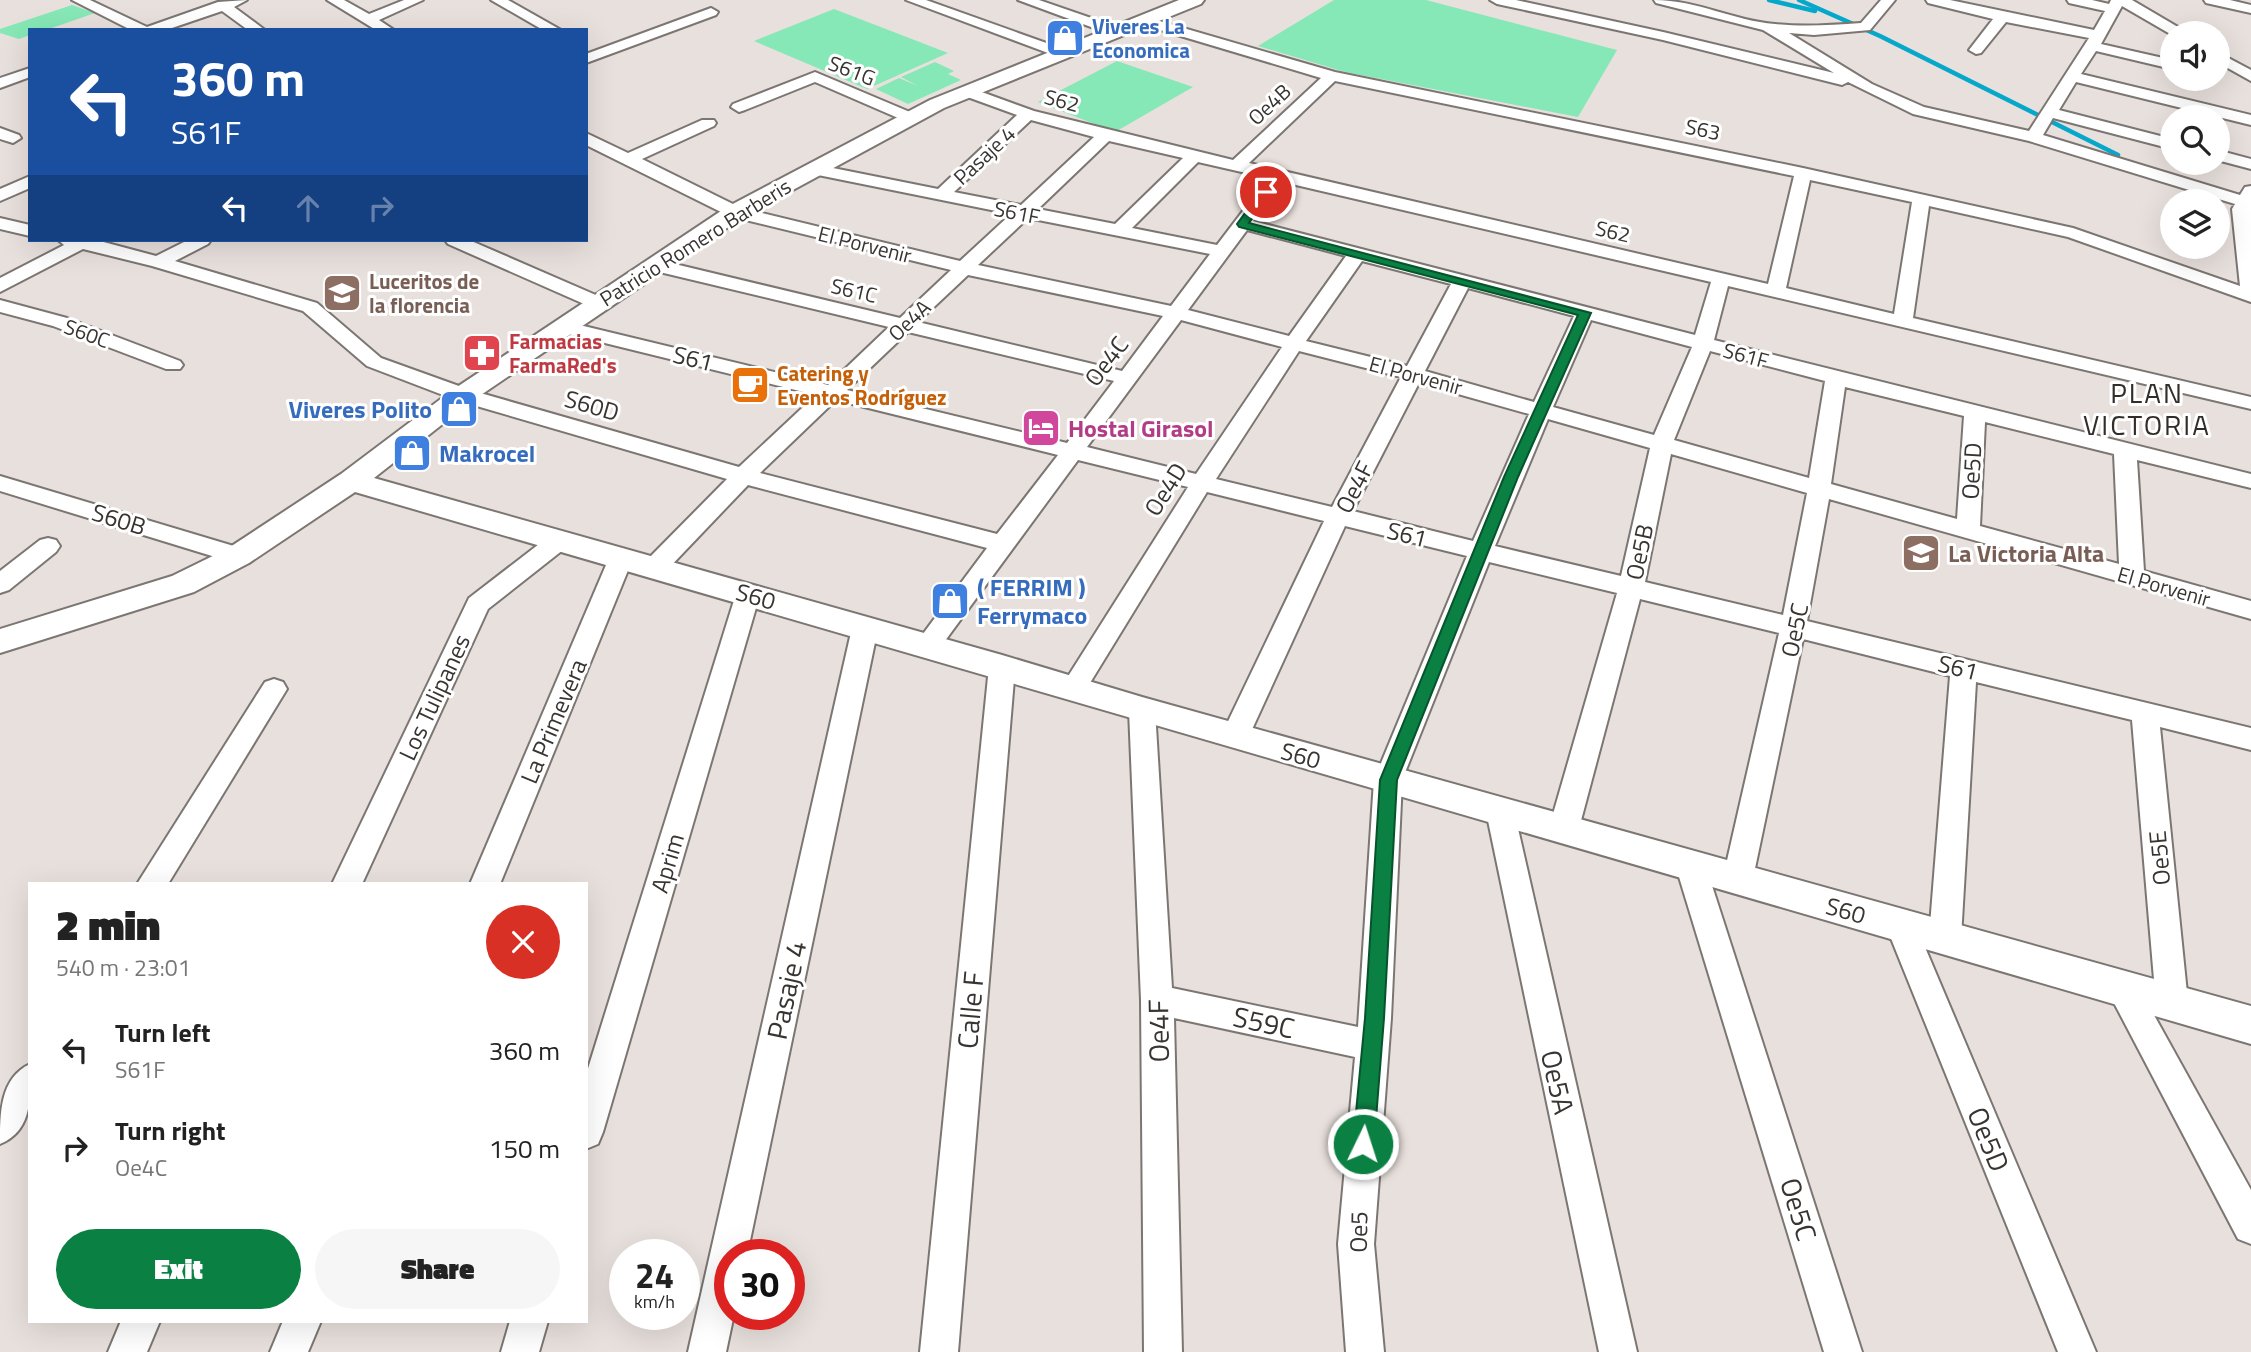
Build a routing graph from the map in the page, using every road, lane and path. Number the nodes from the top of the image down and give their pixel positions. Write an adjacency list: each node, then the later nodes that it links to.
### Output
1 (79, 0): 26 (street)
2 (240, 0): 17 (street)
3 (334, 0): 23 (street)
4 (415, 0): 23 (street)
5 (498, 0): 29 (street)
6 (913, 0): 33 (street)
7 (1025, 0): 30 (street)
8 (1195, 0): 22 (street, Patricio Romero Barberis)
9 (1497, 0): 20 (street)
10 (1563, 0): 20 (street)
11 (1661, 0): 25 (street)
12 (1888, 0): 25 (street)
13 (1933, 0): 21 (street)
14 (2074, 0): 16 (street)
15 (2211, 0): 18 (street)
16 (2117, 3): 24 (street); 31 (street)
17 (223, 5): 27 (street); 28 (street)
18 (2251, 9)
19 (711, 12): 34 (street)
20 (1552, 12): 44 (street)
21 (2002, 17): 31 (street); 32 (street)
22 (1142, 20): 30 (street, Patricio Romero Barberis); 38 (street, S63)
23 (376, 24)
24 (2160, 24)
25 (1768, 27): 44 (street)
26 (139, 28)
27 (157, 28)
28 (255, 28)
29 (550, 28)
30 (1115, 31): 33 (street, Patricio Romero Barberis)
31 (2094, 41): 35 (street); 39 (street)
32 (1976, 50)
33 (1061, 52): 45 (street, Patricio Romero Barberis)
34 (588, 58)
35 (2160, 61)
36 (2230, 64): 40 (street)
37 (28, 73): 42 (street)
38 (1332, 76): 60 (street, Oe4B); 62 (street, S63)
39 (2071, 76): 47 (street); 50 (street)
40 (2251, 76)
41 (2230, 79): 43 (street)
42 (0, 82)
43 (2251, 84)
44 (1867, 87): 53 (street)
45 (968, 92): 48 (street, S62); 49 (street, Patricio Romero Barberis)
46 (739, 107): 49 (street, S61G)
47 (2049, 112): 53 (street); 55 (street)
48 (1028, 114): 52 (street, S62); 66 (street, Pasaje 4)
49 (911, 118): 61 (street, Patricio Romero Barberis)
50 (2251, 120)
51 (708, 122): 58 (street)
52 (1106, 135): 56 (street, S62); 70 (street, Oe4A)
53 (2033, 137): 67 (street)
54 (588, 139): 58 (street, El Porvenir)
55 (2160, 141)
56 (1195, 155): 60 (street, S62); 74 (street)
57 (2230, 158): 59 (street)
58 (628, 159): 69 (street, El Porvenir)
59 (2251, 164)
60 (1237, 165): 63 (street, S62)
61 (813, 169): 66 (street, S61F); 69 (street, Patricio Romero Barberis)
62 (1803, 173): 68 (street, S63); 87 (street)
63 (1278, 176): 72 (street, Oe4C); 84 (street, S62)
64 (28, 182): 65 (street)
65 (0, 196)
66 (940, 196): 70 (street, S61F)
67 (2248, 197): 88 (street)
68 (1921, 200): 88 (street, S63); 93 (street)
69 (735, 212): 82 (street, Patricio Romero Barberis); 83 (street, El Porvenir)
70 (1023, 213): 74 (street, S61F); 83 (street, Oe4A)
71 (0, 223): 73 (street)
72 (1243, 224): 79 (street, Oe4C); 80 (street, S61F)
73 (28, 230)
74 (1118, 232): 79 (street, S61F)
75 (76, 242): 86 (street)
76 (82, 242): 81 (street, S60D)
77 (198, 242): 81 (street)
78 (459, 242): 89 (street)
79 (1221, 251): 91 (street, Oe4C)
80 (1358, 253): 85 (street, S61F); 96 (street, Oe4D)
81 (158, 262): 103 (street, S60D)
82 (654, 265): 89 (street, Patricio Romero Barberis); 94 (street, S61C)
83 (964, 268): 91 (street, El Porvenir); 94 (street, Oe4A)
84 (1721, 279): 87 (street, S62); 97 (street, Oe5B)
85 (1463, 280): 92 (street, S61F); 99 (street, Oe4F)
86 (0, 286)
87 (1776, 292): 93 (street, S62)
88 (2251, 295)
89 (598, 303): 95 (street, Patricio Romero Barberis)
90 (0, 306): 98 (street, S60C)
91 (1175, 313): 96 (street, El Porvenir); 100 (street, Oe4C)
92 (1585, 313): 97 (street, S61F); 105 (street, Oe5)
93 (1903, 322): 104 (street, S62)
94 (903, 325): 100 (street, S61C); 102 (street, Oe4A)
95 (563, 327): 102 (street, S61); 103 (street, Patricio Romero Barberis)
96 (1293, 342): 99 (street, El Porvenir); 114 (street, Oe4D)
97 (1703, 344): 101 (street, S61F); 107 (street, Oe5B)
98 (173, 365)
99 (1412, 374): 105 (street, El Porvenir); 116 (street, Oe4F)
100 (1126, 378): 108 (street, Oe4C)
101 (1836, 378): 106 (street, S61F); 115 (street, Oe5C)
102 (831, 392): 108 (street, S61); 110 (street, Oe4A)
103 (463, 395): 110 (street, S60D); 111 (street, Patricio Romero Barberis)
104 (2251, 403)
105 (1539, 410): 107 (street, El Porvenir); 121 (street, Oe5)
106 (1975, 413): 109 (street, S61F); 117 (street, Oe5D)
107 (1662, 443): 115 (street, El Porvenir); 127 (street, Oe5B)
108 (1072, 451): 114 (street, S61); 119 (street, Oe4C)
109 (2126, 452): 112 (street, S61F); 125 (street)
110 (743, 476): 119 (street, S60D); 124 (street, Oe4A)
111 (351, 481): 118 (street, S60); 122 (street, Patricio Romero Barberis)
112 (2251, 481)
113 (0, 483): 122 (street, S60B)
114 (1199, 483): 116 (street, S61); 137 (street, Oe4D)
115 (1821, 487): 117 (street, El Porvenir); 130 (street, Oe5C)
116 (1338, 517): 121 (street, S61); 140 (street, Oe4F)
117 (1968, 528): 125 (street, El Porvenir)
118 (560, 540): 123 (street, S60); 148 (street, Los Tulipanes)
119 (1003, 544): 133 (street, Oe4C)
120 (48, 546): 126 (street)
121 (1481, 552): 127 (street, S61); 142 (street, Oe5)
122 (237, 556): 132 (street, Patricio Romero Barberis)
123 (621, 558): 124 (street, S60); 149 (street, La Primevera)
124 (654, 567): 128 (street, S60)
125 (2132, 577): 129 (street, El Porvenir)
126 (0, 584)
127 (1631, 588): 130 (street, S61); 144 (street, Oe5B)
128 (748, 594): 131 (street, S60); 158 (street, Aprim)
129 (2251, 610)
130 (1795, 627): 135 (street, S61); 146 (street, Oe5C)
131 (865, 628): 133 (street, S60); 167 (street, Pasaje 4)
132 (0, 642)
133 (927, 646): 134 (street, S60)
134 (1002, 667): 137 (street, S60); 168 (street, Calle F)
135 (1964, 669): 139 (street, S61); 151 (street)
136 (274, 689): 147 (street)
137 (1073, 690): 138 (street, S60)
138 (1142, 710): 140 (street, S60); 153 (street, Oe4F)
139 (2145, 713): 141 (street, S61); 154 (street, Oe5E)
140 (1235, 736): 142 (street, S60)
141 (2251, 739)
142 (1388, 780): 143 (street, S60); 156 (street, Oe5)
143 (1500, 811): 144 (street, S60); 171 (street, Oe5A)
144 (1564, 828): 145 (street, S60)
145 (1692, 867): 146 (street, S60); 172 (street, Oe5C)
146 (1738, 878): 150 (street, S60)
147 (153, 882)
148 (348, 882)
149 (486, 882)
150 (1902, 926): 151 (street, S60); 173 (street, Oe5D)
151 (1945, 938): 152 (street, S60)
152 (2123, 989): 154 (street, S60); 160 (street)
153 (1157, 1000): 156 (street, S59C); 169 (street, Oe4F)
154 (2172, 1003): 155 (street, S60)
155 (2251, 1025)
156 (1371, 1045): 170 (street, Oe5)
157 (28, 1083): 159 (street)
158 (588, 1125)
159 (0, 1127)
160 (2251, 1226)
161 (140, 1323): 164 (street)
162 (301, 1323): 165 (street)
163 (528, 1323): 166 (street)
164 (127, 1352)
165 (289, 1352)
166 (520, 1352)
167 (707, 1352)
168 (939, 1352)
169 (1163, 1352)
170 (1365, 1352)
171 (1618, 1352)
172 (1843, 1352)
173 (2077, 1352)

